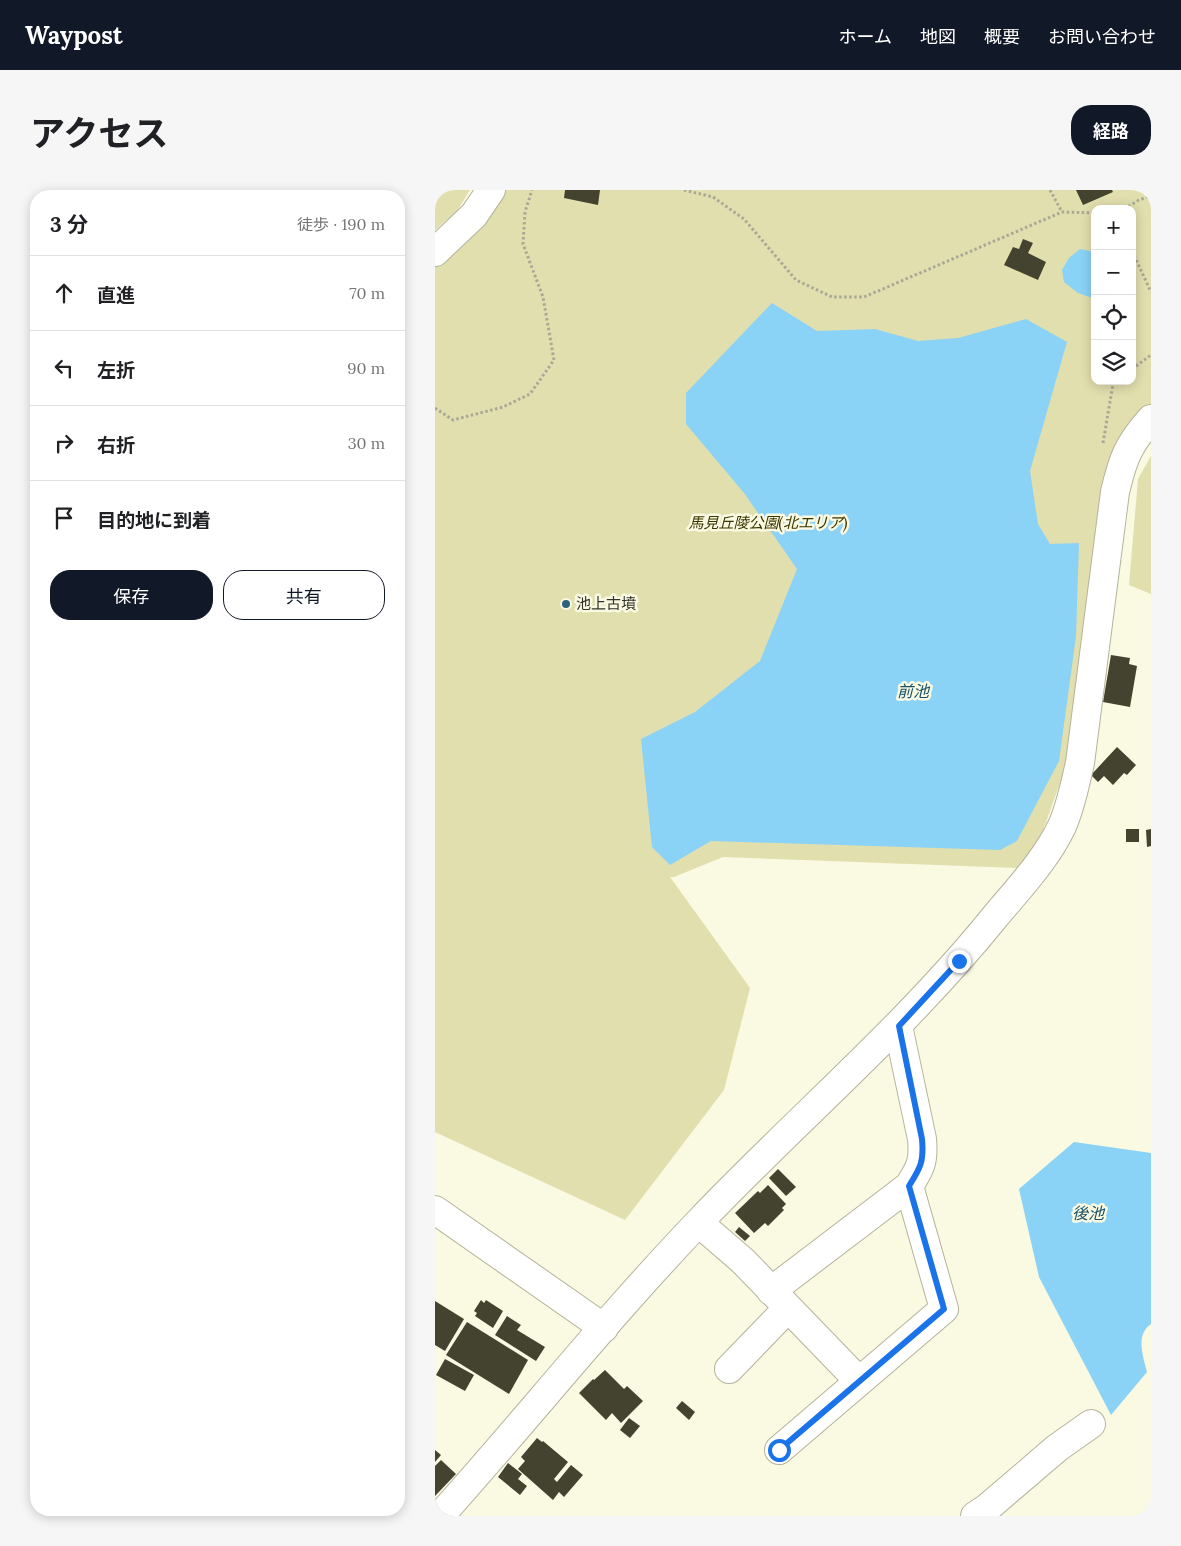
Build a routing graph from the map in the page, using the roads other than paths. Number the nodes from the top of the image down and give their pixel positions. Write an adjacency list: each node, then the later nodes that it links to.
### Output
1 (491, 190): 2 (street)
2 (435, 252)
3 (1151, 419): 4 (street)
4 (899, 1026): 5 (street); 7 (street)
5 (909, 1186): 8 (street); 11 (street)
6 (435, 1210): 9 (street)
7 (699, 1222): 8 (street); 9 (street)
8 (779, 1300): 10 (street); 11 (street)
9 (604, 1328): 14 (street)
10 (729, 1369)
11 (859, 1381): 13 (street)
12 (1091, 1424): 15 (street)
13 (779, 1450)
14 (440, 1516)
15 (975, 1516)

